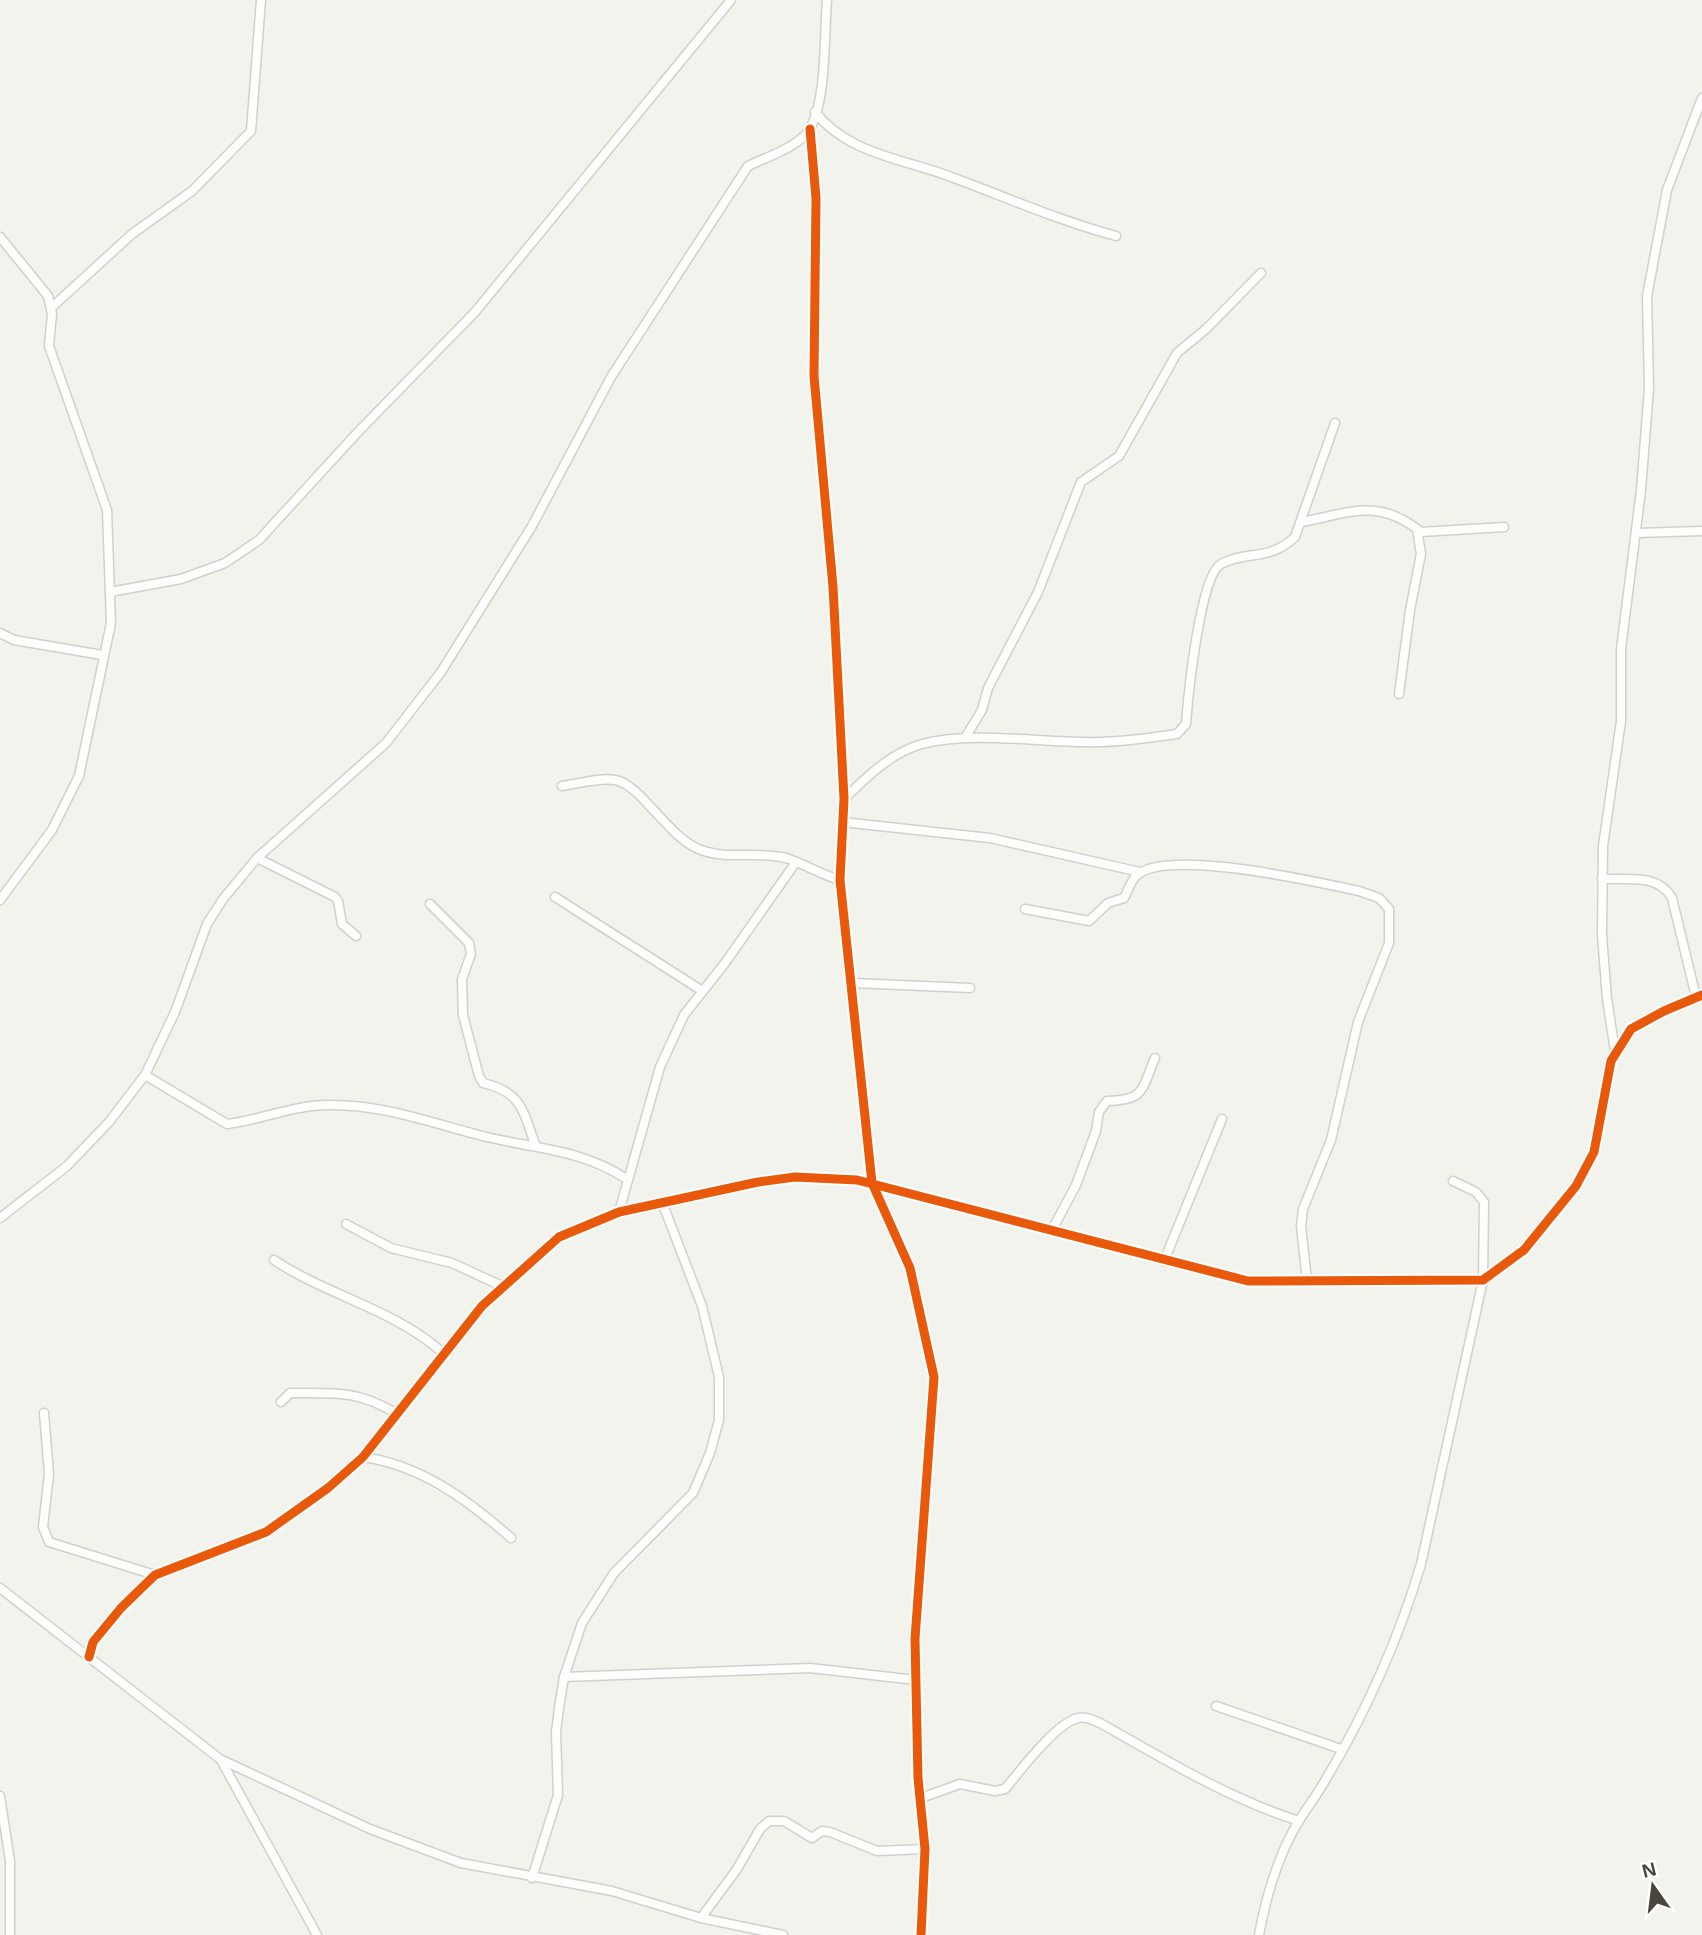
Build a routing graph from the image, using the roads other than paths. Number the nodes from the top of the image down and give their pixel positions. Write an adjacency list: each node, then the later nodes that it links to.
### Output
1 (261, 0): 10 (street)
2 (731, 0): 17 (street)
3 (827, 0): 5 (street)
4 (1702, 98): 16 (street)
5 (815, 112): 6 (street); 8 (street)
6 (810, 129): 23 (street); 25 (street)
7 (0, 236): 10 (street)
8 (1116, 236)
9 (1261, 273): 21 (street)
10 (51, 308): 17 (street)
11 (1335, 423): 12 (street)
12 (1302, 522): 14 (street); 21 (street)
13 (1504, 527): 14 (street)
14 (1418, 529): 20 (street)
15 (1702, 531): 16 (street)
16 (1637, 533): 28 (street)
17 (110, 592): 19 (street)
18 (0, 633): 19 (street)
19 (102, 654): 31 (street)
20 (1399, 694)
21 (965, 738): 23 (street)
22 (562, 786): 26 (street)
23 (844, 799): 24 (street)
24 (842, 822): 27 (street); 29 (street)
25 (257, 858): 34 (street); 41 (street)
26 (796, 862): 29 (street); 37 (street)
27 (1140, 872): 33 (street); 54 (street)
28 (1602, 879): 38 (street); 39 (street)
29 (840, 880): 35 (street)
30 (555, 897): 37 (street)
31 (0, 900)
32 (430, 904): 43 (street)
33 (1025, 909)
34 (356, 936)
35 (853, 983): 36 (street); 46 (street)
36 (970, 988)
37 (701, 990): 44 (street)
38 (1699, 996): 39 (street)
39 (1615, 1051): 55 (street)
40 (1155, 1059): 51 (street)
41 (145, 1076): 43 (street); 49 (street)
42 (1222, 1119): 53 (street)
43 (535, 1144): 44 (street)
44 (628, 1180): 48 (street)
45 (1453, 1181): 55 (street)
46 (872, 1183): 47 (street); 51 (street); 67 (street)
47 (662, 1202): 48 (street); 66 (street)
48 (619, 1212): 56 (street)
49 (0, 1218)
50 (346, 1224): 56 (street)
51 (1052, 1230): 53 (street)
52 (274, 1260): 57 (street)
53 (1164, 1261): 54 (street)
54 (1307, 1280): 55 (street)
55 (1483, 1280): 69 (street)
56 (504, 1287): 57 (street)
57 (443, 1353): 60 (street)
58 (281, 1402): 60 (street)
59 (44, 1413): 63 (street)
60 (395, 1413): 61 (street)
61 (363, 1457): 62 (street); 63 (street)
62 (511, 1538)
63 (155, 1575): 65 (street)
64 (0, 1588): 65 (street)
65 (89, 1657): 70 (street)
66 (564, 1677): 67 (street); 75 (street)
67 (916, 1680): 72 (street)
68 (1216, 1706): 69 (street)
69 (1342, 1749): 73 (street)
70 (220, 1759): 75 (street); 78 (street)
71 (0, 1796): 77 (street)
72 (921, 1798): 73 (street); 74 (street)
73 (1299, 1821): 81 (street)
74 (925, 1849): 76 (street); 80 (street)
75 (532, 1878): 76 (street)
76 (701, 1918): 79 (street)
77 (10, 1935)
78 (317, 1935)
79 (783, 1935)
80 (921, 1935)
81 (1259, 1935)

